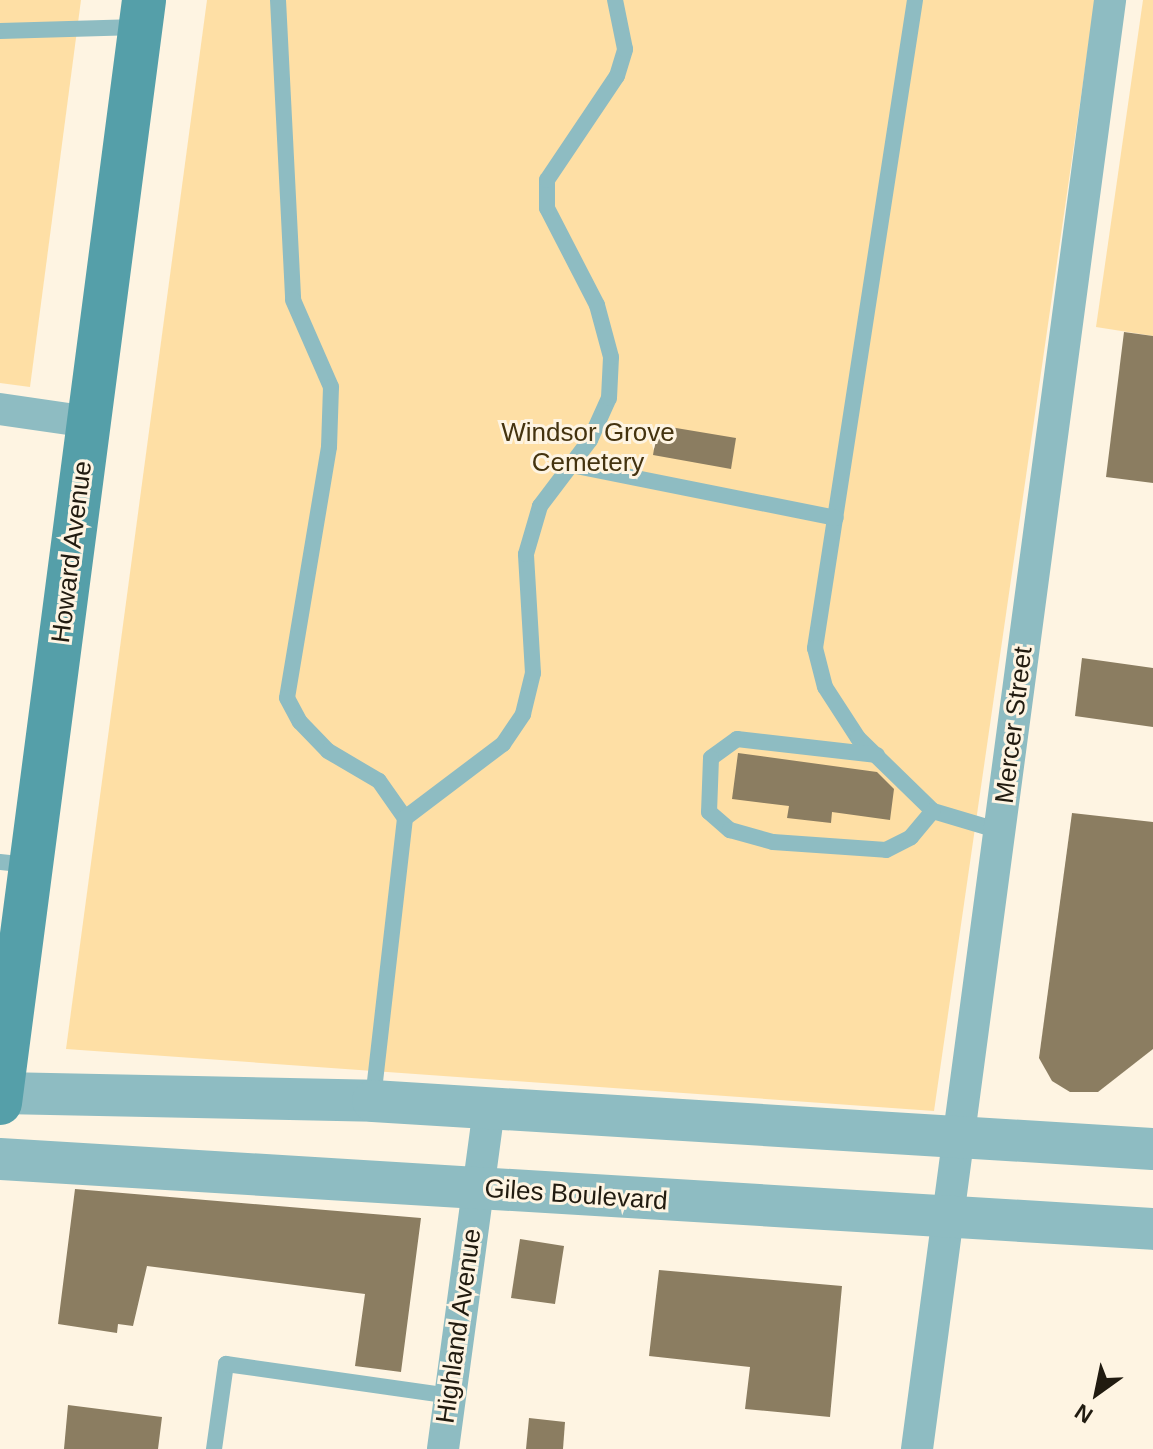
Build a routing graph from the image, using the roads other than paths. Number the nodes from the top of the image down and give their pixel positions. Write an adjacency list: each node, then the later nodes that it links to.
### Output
1 (278, 0): 13 (lane)
2 (615, 0): 9 (lane)
3 (915, 0): 10 (lane)
4 (1110, 0): 14 (street, Mercer Street)
5 (150, 7): 6 (lane); 8 (main road, Howard Avenue)
6 (0, 31)
7 (0, 409): 8 (street)
8 (89, 422): 15 (main road, Howard Avenue)
9 (566, 464): 10 (lane); 13 (lane)
10 (836, 518): 11 (lane)
11 (877, 755): 12 (lane); 12 (lane)
12 (933, 811): 14 (lane)
13 (405, 818): 17 (lane)
14 (1000, 831): 19 (street, Mercer Street)
15 (14, 880): 16 (main road, Howard Avenue)
16 (1, 1096): 17 (street)
17 (373, 1101): 18 (street)
18 (489, 1108): 19 (street); 22 (street, Highland Avenue)
19 (959, 1137): 20 (street); 23 (street, Mercer Street)
20 (1153, 1149)
21 (0, 1159): 22 (street, Giles Boulevard)
22 (478, 1188): 23 (street, Giles Boulevard); 25 (street, Highland Avenue)
23 (948, 1217): 24 (street, Giles Boulevard); 28 (street, Mercer Street)
24 (1153, 1229)
25 (450, 1396): 26 (lane); 27 (street, Highland Avenue)
26 (214, 1449)
27 (443, 1449)
28 (917, 1449)

